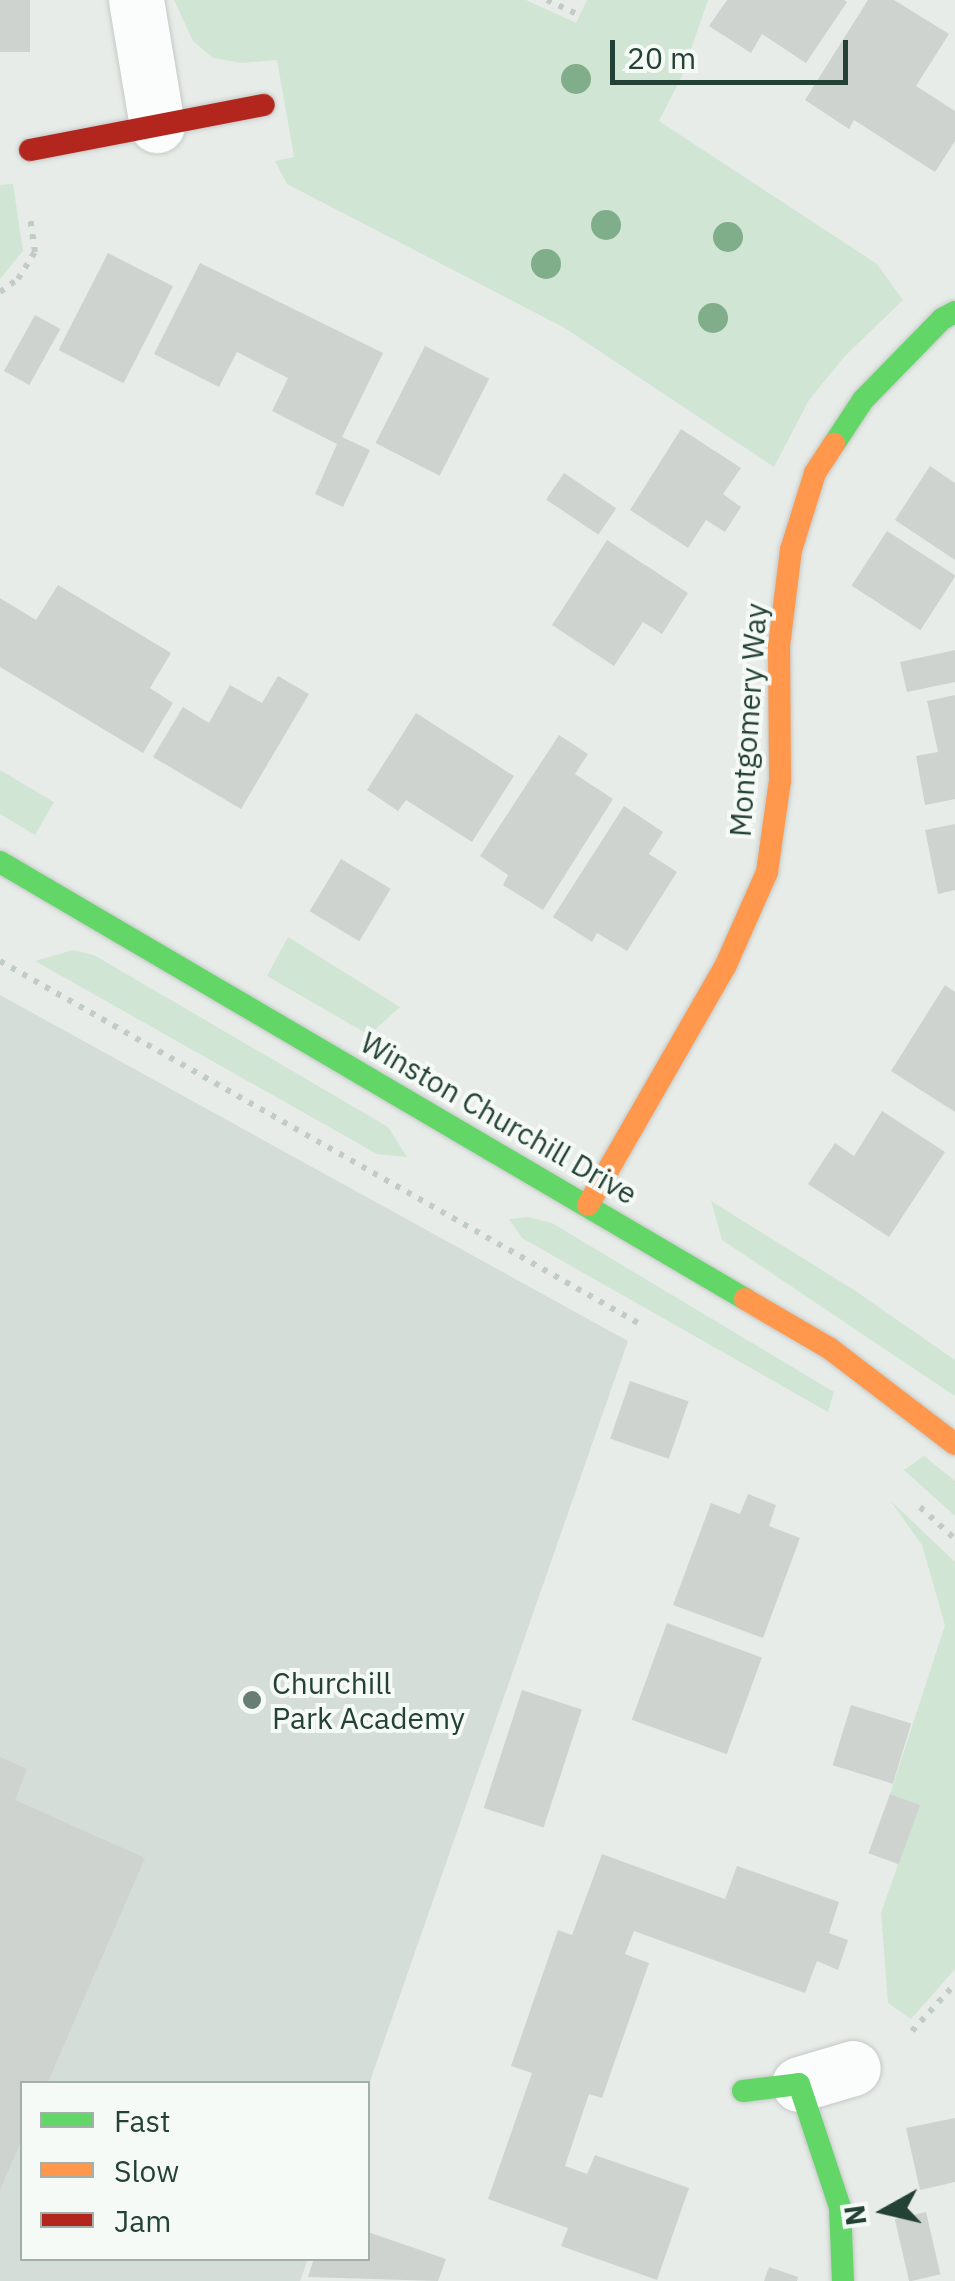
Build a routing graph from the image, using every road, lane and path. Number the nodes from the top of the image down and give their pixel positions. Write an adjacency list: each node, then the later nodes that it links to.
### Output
1 (136, 0): 5 (street)
2 (546, 0): 3 (path)
3 (575, 14)
4 (264, 105): 5 (street)
5 (157, 126): 6 (street)
6 (30, 150): 7 (path)
7 (0, 292)
8 (955, 312): 11 (street, Montgomery Way)
9 (0, 862): 11 (street, Winston Churchill Drive)
10 (0, 961): 12 (path)
11 (588, 1205): 13 (street, Winston Churchill Drive)
12 (654, 1332)
13 (955, 1444)
14 (908, 1496): 15 (path)
15 (955, 1539)
16 (853, 2068): 17 (street)
17 (799, 2084): 18 (street); 19 (street)
18 (743, 2091)
19 (842, 2281)

